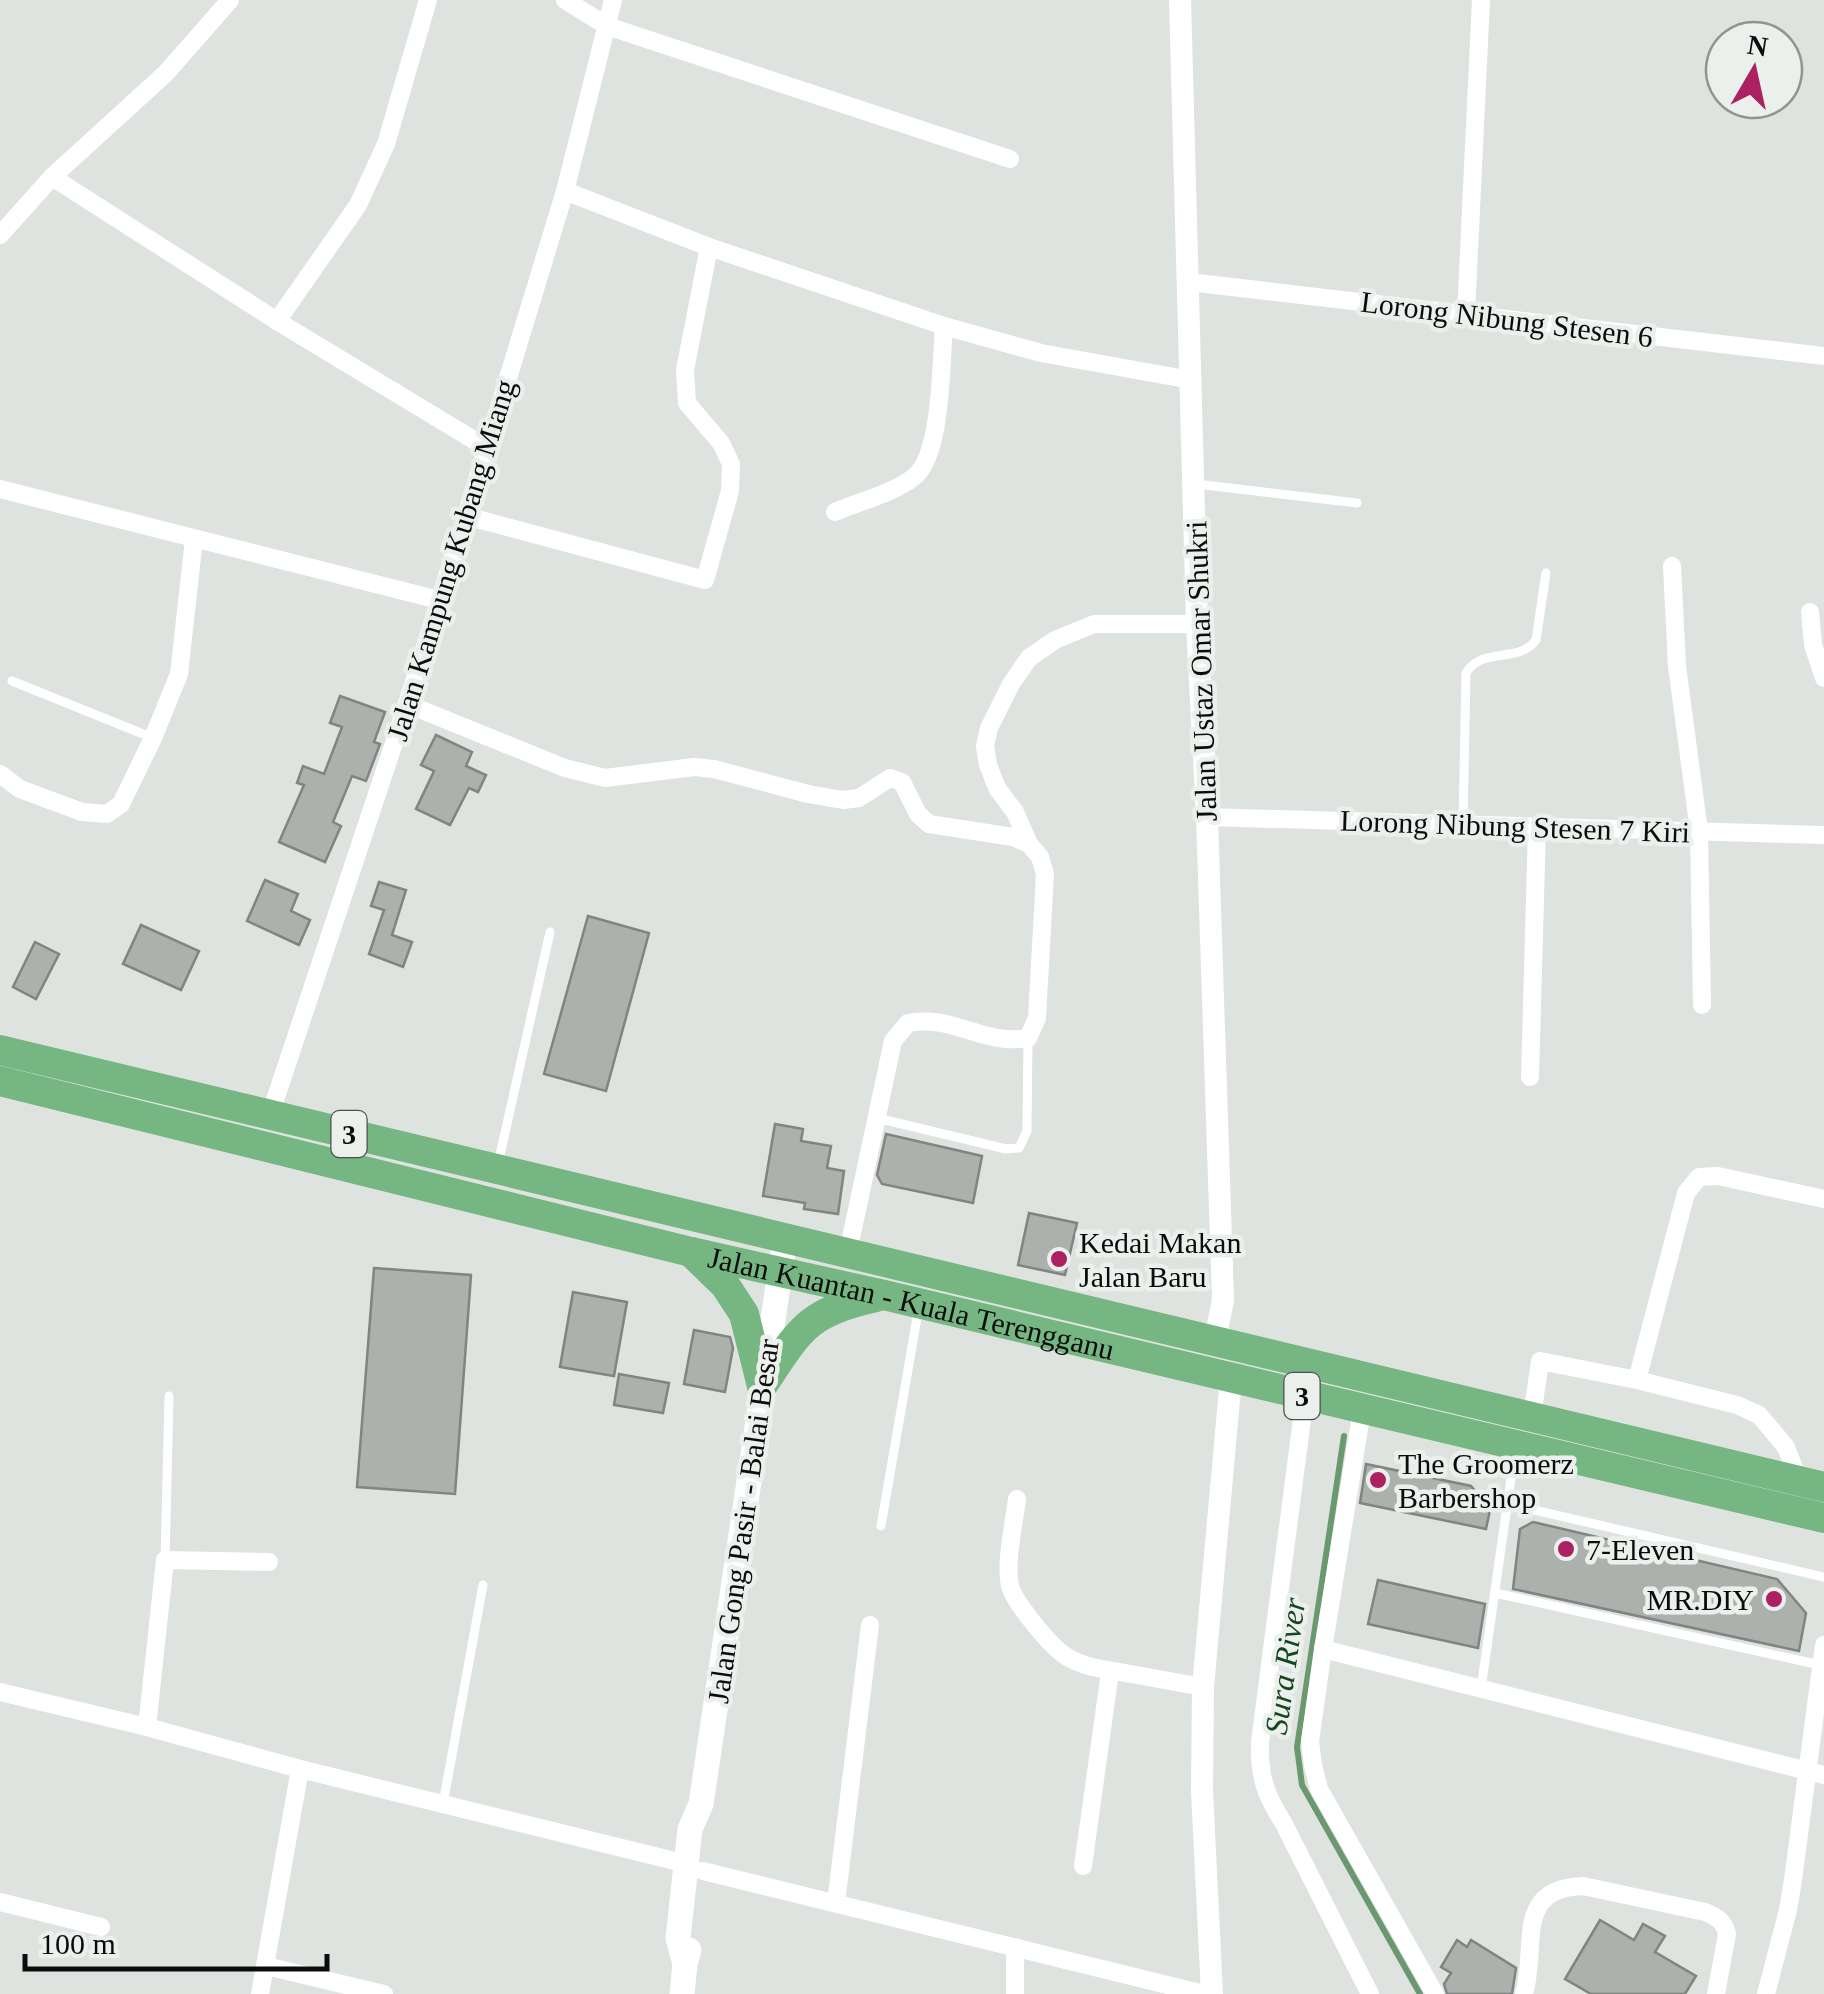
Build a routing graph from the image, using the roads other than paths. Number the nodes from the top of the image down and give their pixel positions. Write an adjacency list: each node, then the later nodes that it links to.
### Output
1 (230, 0): 9 (street)
2 (428, 0): 15 (street)
3 (565, 0): 7 (street)
4 (613, 0): 7 (street, Jalan Kampung Kubang Miang)
5 (1180, 0): 13 (street, Jalan Ustaz Omar Shukri)
6 (1481, 0): 14 (street)
7 (606, 26): 8 (street); 10 (street, Jalan Kampung Kubang Miang)
8 (1010, 158)
9 (52, 177): 11 (street); 15 (street)
10 (565, 191): 12 (street); 19 (street, Jalan Kampung Kubang Miang)
11 (0, 236)
12 (708, 246): 16 (street); 24 (street)
13 (1189, 282): 14 (street, Lorong Nibung Stesen 6); 18 (street, Jalan Ustaz Omar Shukri)
14 (1466, 314): 17 (street, Lorong Nibung Stesen 6)
15 (277, 321): 19 (street)
16 (944, 326): 18 (street); 23 (street)
17 (1824, 356)
18 (1191, 380): 20 (street, Jalan Ustaz Omar Shukri)
19 (487, 448): 24 (street, Jalan Kampung Kubang Miang)
20 (1194, 484): 22 (lane); 30 (street, Jalan Ustaz Omar Shukri)
21 (0, 490): 25 (street)
22 (1358, 503)
23 (834, 512)
24 (466, 516): 28 (street, Jalan Kampung Kubang Miang)
25 (194, 538): 28 (street); 34 (street)
26 (1672, 566): 39 (street)
27 (1546, 574): 37 (lane)
28 (439, 600): 33 (street, Jalan Kampung Kubang Miang)
29 (1810, 612): 31 (street)
30 (1198, 624): 36 (street, Jalan Ustaz Omar Shukri); 41 (street)
31 (1824, 678)
32 (12, 681): 34 (lane)
33 (407, 704): 41 (street); 48 (street, Jalan Kampung Kubang Miang)
34 (153, 738): 35 (street)
35 (0, 774)
36 (1207, 817): 37 (street, Lorong Nibung Stesen 7 Kiri); 58 (street, Jalan Ustaz Omar Shukri)
37 (1464, 824): 38 (street, Lorong Nibung Stesen 7 Kiri)
38 (1537, 826): 39 (street, Lorong Nibung Stesen 7 Kiri); 46 (street)
39 (1699, 831): 40 (street, Lorong Nibung Stesen 7 Kiri); 43 (street)
40 (1824, 835)
41 (1029, 844): 44 (street)
42 (550, 932): 50 (lane)
43 (1702, 1005)
44 (1028, 1038): 49 (street); 49 (lane)
45 (0, 1050): 48 (highway, Jalan Kuantan - Kuala Terengganu / 3)
46 (1530, 1078)
47 (0, 1081): 53 (highway, Jalan Kuantan - Kuala Terengganu / 3)
48 (270, 1115): 50 (highway, Jalan Kuantan - Kuala Terengganu / 3)
49 (877, 1118): 54 (street)
50 (497, 1170): 52 (highway, Jalan Kuantan - Kuala Terengganu / 3)
51 (1824, 1200): 60 (street)
52 (786, 1239): 54 (highway, Jalan Kuantan - Kuala Terengganu / 3); 55 (main road, Jalan Gong Pasir - Balai Besar)
53 (691, 1252): 55 (highway, Jalan Kuantan - Kuala Terengganu / 3); 61 (highway)
54 (848, 1252): 58 (highway, Jalan Kuantan - Kuala Terengganu / 3)
55 (780, 1272): 56 (highway, Jalan Kuantan - Kuala Terengganu / 3); 61 (main road, Jalan Gong Pasir - Balai Besar)
56 (884, 1295): 57 (highway, Jalan Kuantan - Kuala Terengganu / 3); 61 (highway)
57 (919, 1304): 59 (highway, Jalan Kuantan - Kuala Terengganu / 3); 71 (lane)
58 (1215, 1340): 65 (highway, Jalan Kuantan - Kuala Terengganu / 3)
59 (1231, 1378): 63 (highway, Jalan Kuantan - Kuala Terengganu / 3); 82 (street)
60 (1638, 1380): 65 (street); 67 (street)
61 (762, 1386): 90 (main road, Jalan Gong Pasir - Balai Besar)
62 (169, 1396): 72 (lane)
63 (1305, 1396): 64 (highway, Jalan Kuantan - Kuala Terengganu / 3); 102 (street)
64 (1362, 1410): 66 (highway, Jalan Kuantan - Kuala Terengganu / 3); 79 (street)
65 (1532, 1416): 67 (highway, Jalan Kuantan - Kuala Terengganu / 3)
66 (1516, 1445): 69 (lane); 70 (highway, Jalan Kuantan - Kuala Terengganu / 3)
67 (1812, 1484)
68 (1017, 1499): 81 (street)
69 (1508, 1504): 74 (lane); 76 (lane)
70 (1824, 1518)
71 (881, 1526)
72 (165, 1560): 73 (street); 85 (street)
73 (269, 1562)
74 (1824, 1577)
75 (483, 1585): 88 (lane)
76 (1495, 1593): 80 (lane); 83 (lane)
77 (870, 1625): 92 (street)
78 (1824, 1645): 80 (street)
79 (1323, 1649): 83 (street); 103 (street)
80 (1820, 1665): 87 (street)
81 (1110, 1672): 82 (street); 89 (street)
82 (1204, 1688): 101 (street)
83 (1481, 1689): 87 (street)
84 (0, 1692): 85 (street)
85 (147, 1727): 86 (street)
86 (300, 1770): 88 (street); 95 (street)
87 (1816, 1774): 106 (street)
88 (443, 1804): 90 (street)
89 (1083, 1866)
90 (695, 1868): 92 (street); 98 (main road, Jalan Gong Pasir - Balai Besar)
91 (0, 1902): 93 (street)
92 (836, 1903): 94 (street)
93 (102, 1927)
94 (1015, 1947): 99 (street); 100 (street)
95 (266, 1966): 96 (street); 97 (street)
96 (260, 1994)
97 (384, 1994)
98 (682, 1994)
99 (1015, 1994)
100 (1204, 1994)
101 (1212, 1994)
102 (1370, 1994)
103 (1435, 1994)
104 (1524, 1994): 105 (street)
105 (1716, 1994)
106 (1766, 1994)

